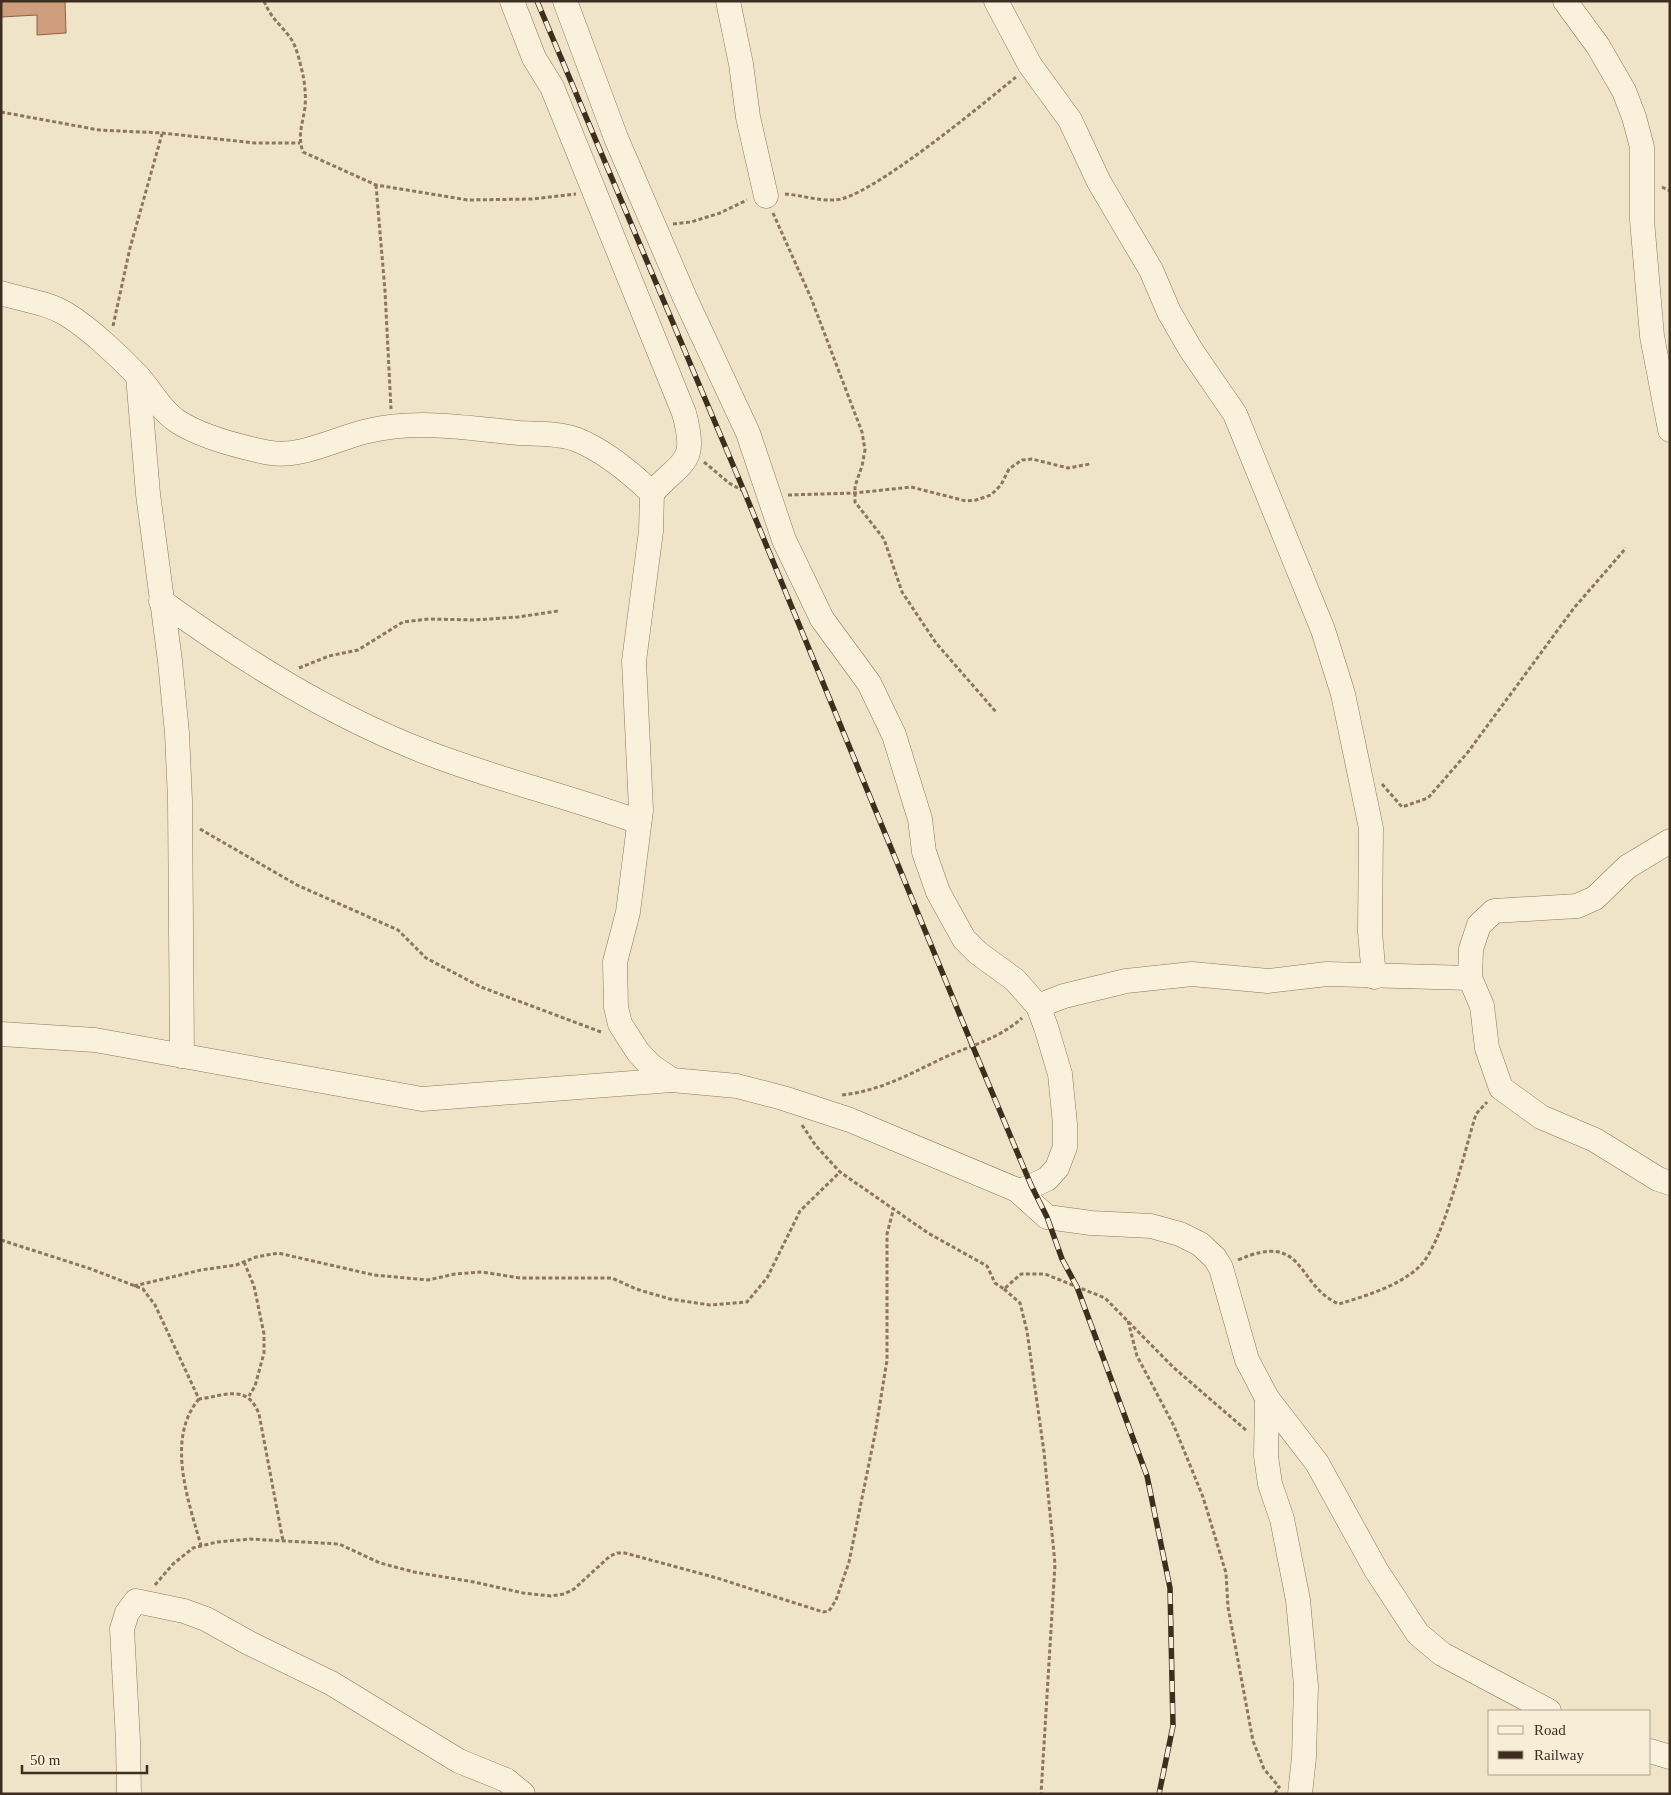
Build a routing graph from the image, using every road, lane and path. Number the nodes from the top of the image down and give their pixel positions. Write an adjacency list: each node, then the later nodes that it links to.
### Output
1 (264, 1): 10 (path)
2 (512, 1): 12 (street)
3 (565, 1): 14 (street)
4 (728, 1): 13 (street)
5 (996, 1): 7 (street)
6 (1565, 1): 19 (street)
7 (1030, 65): 13 (path); 34 (street)
8 (1, 112): 9 (path)
9 (162, 133): 10 (path); 16 (path)
10 (300, 143): 11 (path)
11 (376, 185): 12 (path); 18 (path)
12 (594, 193): 20 (street)
13 (766, 196): 14 (path); 23 (path)
14 (654, 225): 24 (street)
15 (1, 293): 16 (street)
16 (108, 349): 17 (street)
17 (138, 376): 18 (street); 26 (street)
18 (392, 427): 22 (street)
19 (1670, 430)
20 (690, 451): 22 (street); 24 (path)
21 (1090, 464): 23 (path)
22 (652, 492): 31 (street)
23 (855, 493): 24 (path); 29 (path)
24 (769, 499): 36 (street)
25 (1626, 548): 30 (path)
26 (161, 601): 28 (street); 39 (street)
27 (558, 611): 28 (path)
28 (275, 677): 31 (street)
29 (996, 712)
30 (1381, 782)
31 (639, 822): 40 (street)
32 (196, 823): 38 (path)
33 (1670, 841): 35 (street)
34 (1374, 976): 35 (street); 36 (street)
35 (1470, 978): 41 (street)
36 (1038, 1006): 42 (path); 46 (street)
37 (1, 1034): 39 (street)
38 (606, 1035)
39 (182, 1056): 40 (street)
40 (672, 1080): 43 (street)
41 (1501, 1088): 45 (street); 50 (path)
42 (838, 1096)
43 (784, 1098): 44 (path); 46 (street)
44 (840, 1172): 49 (path); 52 (path)
45 (1670, 1183)
46 (1017, 1190): 50 (street)
47 (893, 1211): 58 (path)
48 (1, 1240): 51 (path)
49 (244, 1262): 51 (path); 54 (path)
50 (1221, 1268): 55 (street)
51 (134, 1286): 56 (path)
52 (1004, 1289): 53 (path); 66 (path)
53 (1128, 1321): 57 (path); 67 (path)
54 (248, 1396): 56 (path); 58 (path)
55 (1267, 1398): 57 (street); 61 (street)
56 (199, 1399): 59 (path)
57 (1266, 1456): 68 (street)
58 (283, 1541): 59 (path)
59 (201, 1546): 60 (path)
60 (136, 1601): 64 (street); 65 (street)
61 (1547, 1710)
62 (1651, 1751): 63 (street)
63 (1670, 1757)
64 (129, 1794)
65 (523, 1794)
66 (1041, 1794)
67 (1282, 1794)
68 (1300, 1794)

